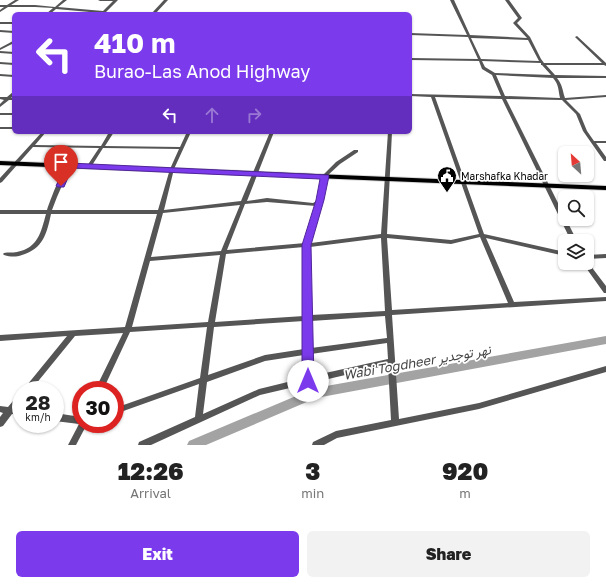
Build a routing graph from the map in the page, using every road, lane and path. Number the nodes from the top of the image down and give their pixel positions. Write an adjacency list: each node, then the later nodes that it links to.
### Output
1 (17, 0): 8 (street)
2 (65, 0): 9 (street)
3 (100, 0): 13 (street)
4 (166, 0): 14 (street)
5 (452, 0): 20 (street)
6 (507, 0): 22 (street)
7 (0, 6): 8 (street)
8 (7, 6): 9 (street); 10 (street)
9 (55, 9): 11 (street); 12 (street)
10 (0, 11)
11 (51, 12)
12 (91, 12)
13 (104, 12)
14 (155, 12)
15 (0, 23): 16 (street)
16 (12, 23)
17 (0, 31): 18 (street)
18 (12, 32)
19 (412, 34): 20 (street)
20 (468, 36): 22 (street); 27 (street)
21 (577, 37): 31 (street)
22 (529, 39): 29 (street)
23 (12, 43): 24 (street)
24 (0, 51): 25 (street)
25 (12, 53)
26 (412, 59): 27 (street)
27 (480, 60): 29 (street); 32 (street)
28 (0, 63): 30 (street)
29 (542, 63): 31 (street); 35 (street)
30 (12, 64)
31 (606, 64)
32 (494, 74): 35 (street); 41 (street)
33 (0, 75): 34 (street)
34 (12, 76)
35 (553, 76): 36 (street); 45 (street)
36 (606, 77)
37 (12, 95): 43 (street)
38 (412, 95): 39 (street)
39 (433, 96): 41 (street); 72 (street)
40 (606, 96): 45 (street)
41 (503, 97): 45 (street); 73 (street)
42 (0, 98): 43 (street)
43 (8, 98): 44 (street); 46 (street)
44 (12, 98)
45 (563, 99): 56 (street)
46 (0, 106)
47 (0, 114): 48 (street)
48 (12, 114)
49 (0, 128): 50 (street)
50 (12, 128)
51 (42, 134): 58 (street)
52 (111, 134): 59 (street)
53 (188, 134): 60 (street)
54 (271, 134): 68 (street)
55 (390, 134): 70 (street)
56 (594, 142): 57 (street); 62 (street)
57 (606, 142)
58 (31, 146): 59 (street); 64 (street)
59 (102, 147): 60 (street); 66 (street)
60 (181, 148): 67 (street)
61 (356, 151): 69 (street)
62 (606, 160)
63 (0, 163): 64 (highway)
64 (14, 163): 65 (highway); 71 (street)
65 (69, 166): 66 (highway); 78 (street)
66 (89, 166): 67 (highway)
67 (172, 170): 68 (highway); 79 (street)
68 (256, 173): 69 (highway); 76 (street)
69 (325, 176): 70 (highway); 75 (street)
70 (387, 179): 72 (highway); 82 (street)
71 (0, 181)
72 (463, 182): 73 (highway); 81 (street)
73 (547, 185): 74 (highway); 80 (street)
74 (606, 188)
75 (320, 200): 76 (street); 83 (street)
76 (243, 203): 79 (street); 84 (street)
77 (0, 212): 78 (street)
78 (48, 212): 79 (street); 86 (street)
79 (160, 212): 89 (street)
80 (571, 234)
81 (482, 235): 82 (street); 85 (street); 93 (street)
82 (384, 236): 83 (street); 94 (street)
83 (306, 245): 84 (street); 95 (street)
84 (223, 252): 89 (street); 96 (street)
85 (558, 252)
86 (6, 254)
87 (606, 256): 88 (street)
88 (594, 257)
89 (148, 259): 97 (street)
90 (591, 270): 91 (street)
91 (606, 290)
92 (606, 299): 93 (street)
93 (512, 305): 94 (street)
94 (388, 313): 95 (street); 100 (street)
95 (308, 318): 96 (street); 101 (street)
96 (211, 325): 97 (street); 104 (street)
97 (128, 330): 98 (street); 106 (street)
98 (72, 334): 99 (street); 105 (street)
99 (0, 338)
100 (390, 340): 101 (street); 102 (street)
101 (308, 352): 104 (street); 107 (street)
102 (391, 362): 107 (street); 114 (street)
103 (606, 369): 114 (street)
104 (203, 380): 109 (street); 112 (street)
105 (34, 381)
106 (103, 381)
107 (308, 381): 112 (street)
108 (12, 408): 111 (street)
109 (124, 408)
110 (0, 409): 111 (street)
111 (10, 410): 113 (street)
112 (198, 420): 117 (street)
113 (0, 423)
114 (395, 423): 118 (street)
115 (78, 433): 116 (street)
116 (72, 445)
117 (142, 445)
118 (316, 445)

